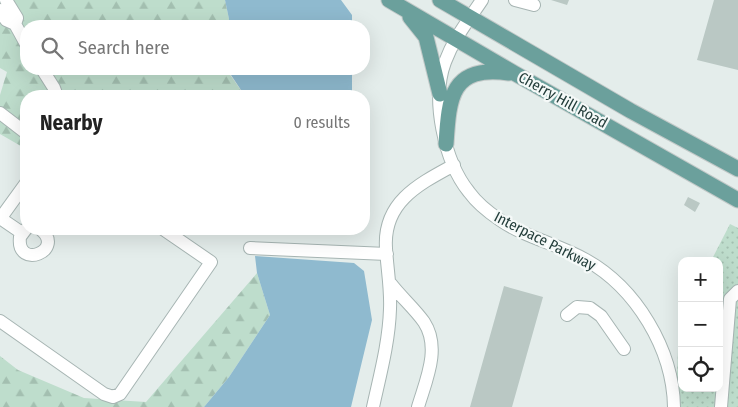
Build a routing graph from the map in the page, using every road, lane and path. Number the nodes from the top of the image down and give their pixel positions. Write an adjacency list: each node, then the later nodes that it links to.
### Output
1 (6, 0): 10 (street)
2 (389, 0): 7 (main road, Cherry Hill Road)
3 (440, 0): 9 (main road, Cherry Hill Road)
4 (482, 0): 9 (street, Interpace Parkway)
5 (517, 0): 6 (street)
6 (534, 5)
7 (403, 8): 12 (main road, Cherry Hill Road); 16 (main road)
8 (0, 10): 10 (street)
9 (469, 18): 12 (street, Interpace Parkway); 21 (main road, Cherry Hill Road)
10 (15, 24): 11 (street)
11 (20, 33)
12 (455, 39): 13 (main road, Cherry Hill Road); 16 (street, Interpace Parkway)
13 (514, 73): 19 (main road); 23 (main road, Cherry Hill Road)
14 (46, 75): 15 (street)
15 (55, 90)
16 (440, 94): 19 (street, Interpace Parkway)
17 (0, 113): 18 (street)
18 (20, 128)
19 (446, 144): 20 (street, Interpace Parkway)
20 (454, 165): 30 (street); 38 (street, Interpace Parkway)
21 (738, 169)
22 (20, 191): 24 (street)
23 (738, 200)
24 (0, 219): 25 (street)
25 (20, 229)
26 (22, 235): 27 (street)
27 (46, 235)
28 (172, 235): 34 (street)
29 (250, 248): 30 (street)
30 (387, 254): 31 (street)
31 (391, 284): 36 (street); 37 (street)
32 (738, 291): 39 (street)
33 (567, 315): 35 (street)
34 (0, 321)
35 (624, 349)
36 (373, 407)
37 (418, 407)
38 (674, 407)
39 (721, 407)

